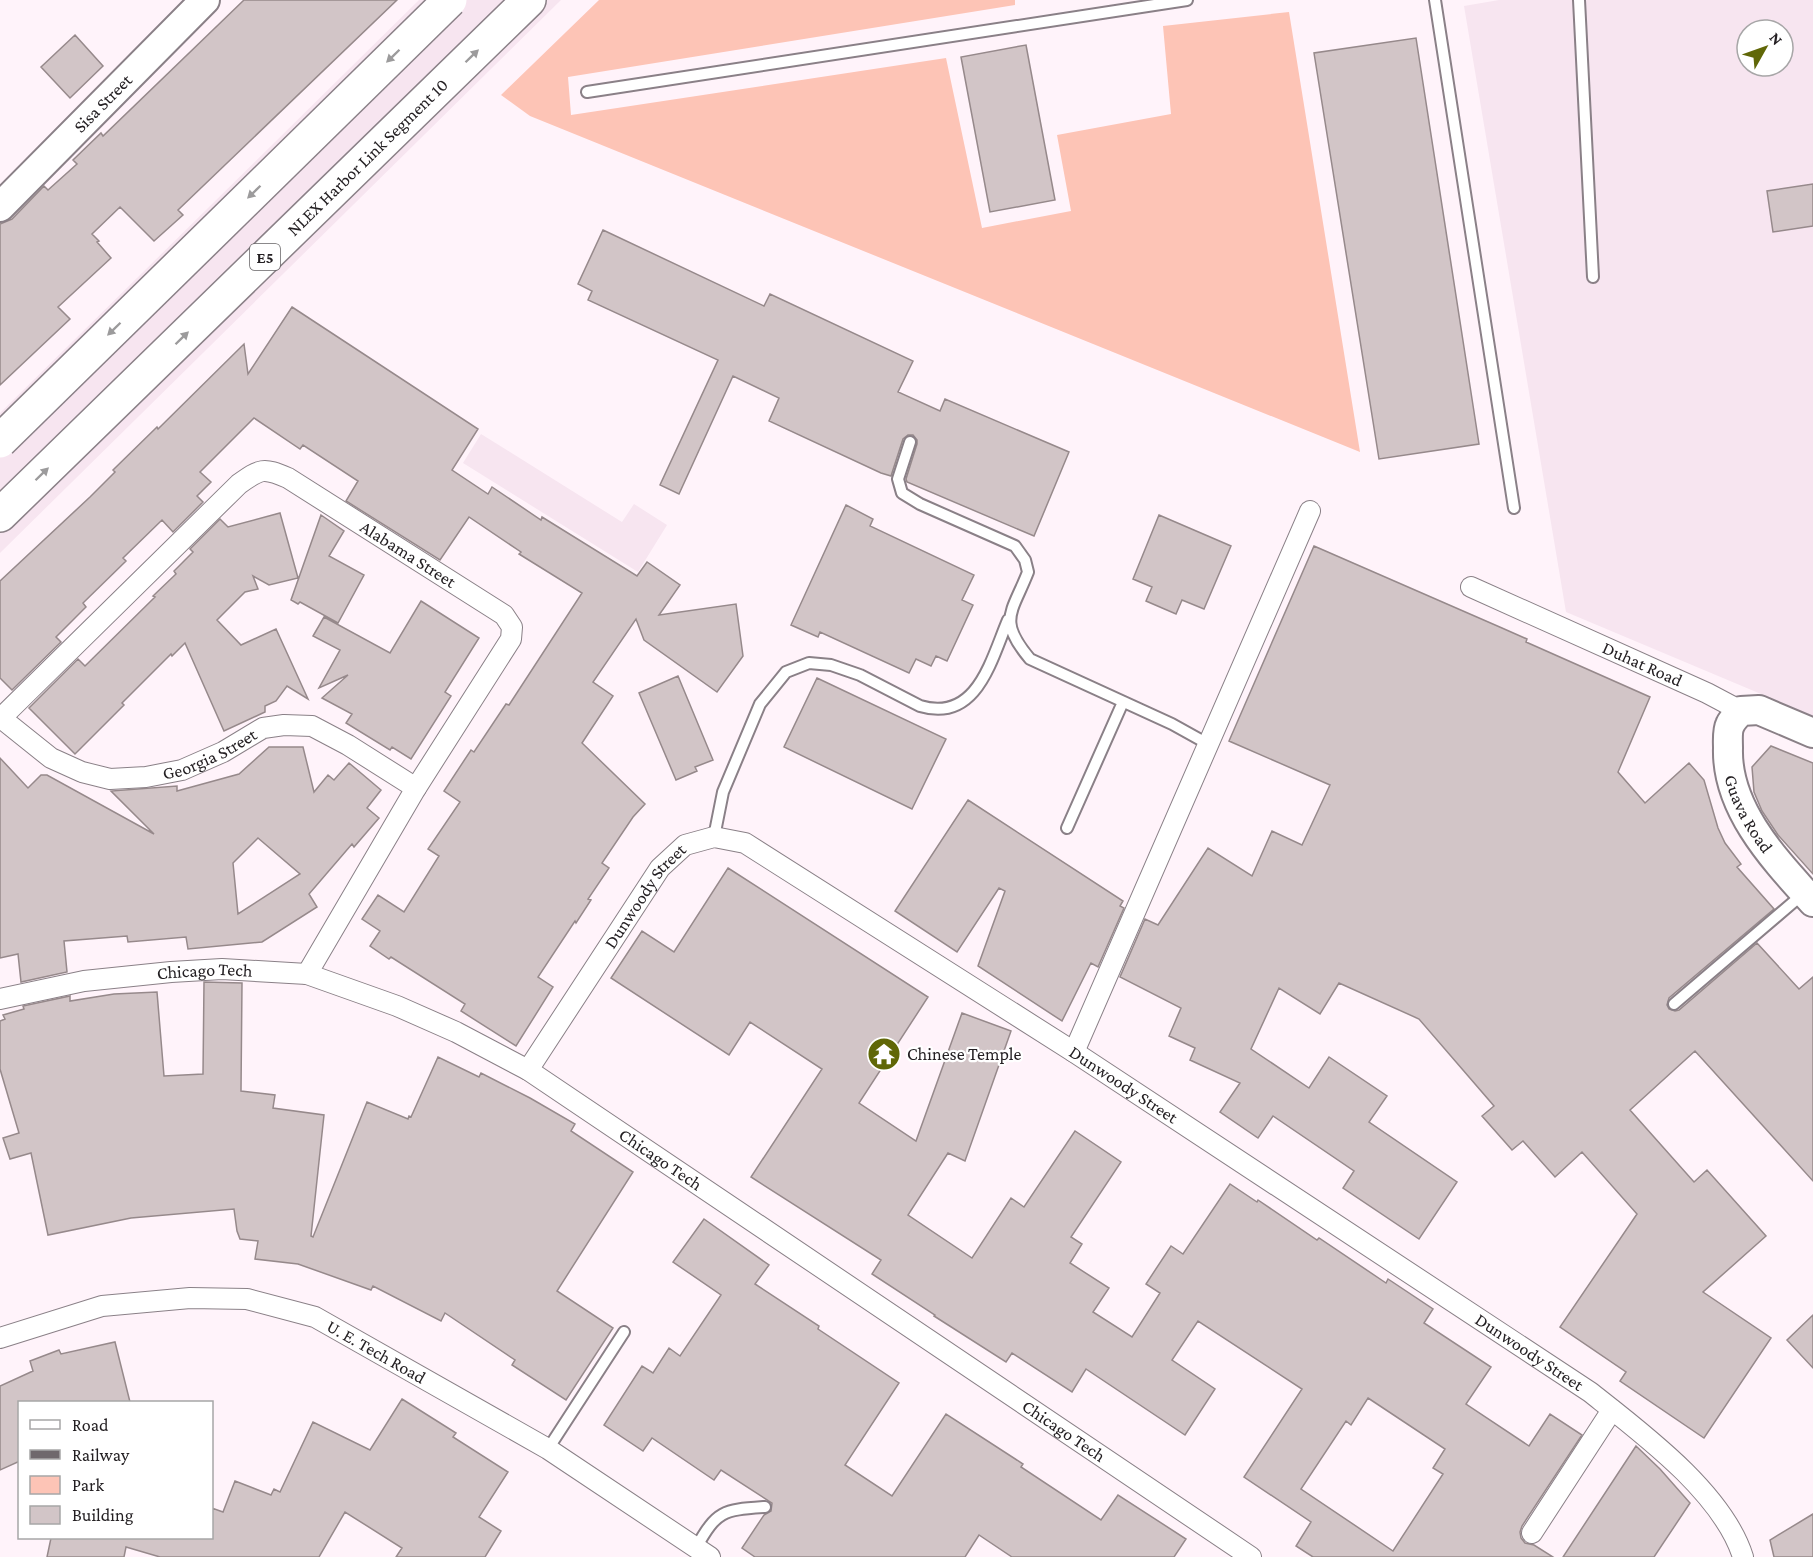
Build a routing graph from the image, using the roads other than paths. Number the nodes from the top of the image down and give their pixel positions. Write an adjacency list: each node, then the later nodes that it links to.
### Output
1 (205, 0): 8 (street, Sisa Street)
2 (450, 0): 10 (highway, one-way to 10, bridge)
3 (529, 0): 14 (highway, NLEX Harbor Link Segment 10 / E5, one-way to 3)
4 (1187, 0): 7 (lane)
5 (1436, 0): 12 (lane)
6 (1580, 0): 9 (lane)
7 (587, 92)
8 (0, 207)
9 (1593, 277)
10 (0, 441)
11 (910, 442): 16 (lane)
12 (1514, 508)
13 (1310, 512): 21 (street)
14 (0, 515)
15 (1471, 587): 18 (street, Duhat Road)
16 (1010, 616): 17 (lane); 24 (lane)
17 (1123, 702): 21 (lane); 23 (lane)
18 (1741, 711): 20 (street, Duhat Road); 25 (street, Guava Road)
19 (0, 718): 22 (street, Georgia Street); 22 (street, Alabama Street)
20 (1813, 733)
21 (1208, 744): 29 (street)
22 (416, 788): 26 (street, Alabama Street)
23 (1067, 828)
24 (714, 837): 29 (street, Dunwoody Street); 30 (street, Dunwoody Street)
25 (1809, 897): 28 (lane)
26 (307, 974): 27 (street, Chicago Tech); 30 (street, Chicago Tech)
27 (0, 999)
28 (1674, 1004)
29 (1074, 1052): 33 (street, Dunwoody Street)
30 (528, 1070): 38 (street, Chicago Tech)
31 (624, 1332): 34 (lane)
32 (0, 1338): 34 (street, U. E. Tech Road)
33 (1612, 1410): 36 (street); 39 (street, Dunwoody Street)
34 (548, 1449): 37 (street, U. E. Tech Road)
35 (765, 1507): 37 (lane)
36 (1532, 1533)
37 (703, 1552)
38 (1251, 1557)
39 (1743, 1557)

